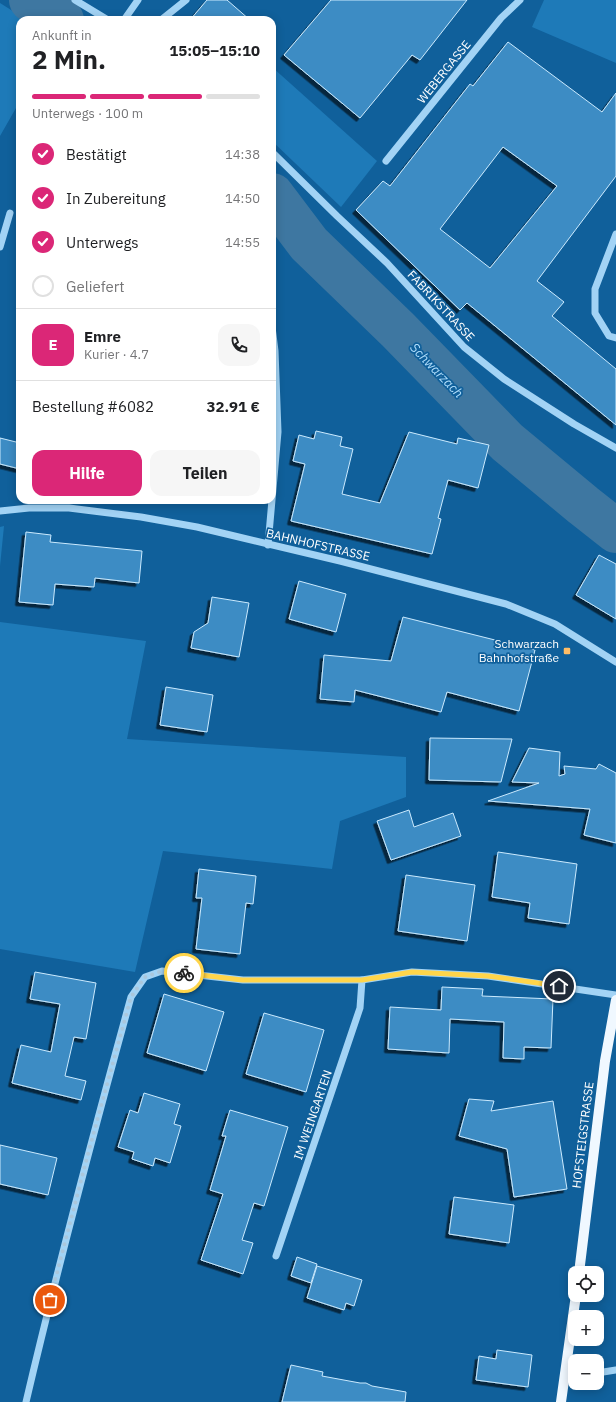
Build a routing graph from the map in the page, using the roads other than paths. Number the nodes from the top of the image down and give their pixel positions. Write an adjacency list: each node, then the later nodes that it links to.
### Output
1 (75, 0): 5 (street)
2 (138, 0): 6 (street)
3 (186, 0): 7 (street)
4 (520, 0): 9 (street, WEBERGASSE)
5 (101, 16)
6 (127, 16)
7 (166, 16)
8 (276, 156): 15 (street, FABRIKSTRASSE)
9 (386, 160)
10 (10, 213): 12 (street)
11 (616, 234): 13 (street)
12 (0, 247)
13 (616, 338)
14 (276, 378): 16 (street)
15 (616, 448)
16 (276, 455)
17 (272, 504): 19 (street)
18 (0, 511): 19 (street, BAHNHOFSTRASSE)
19 (268, 545): 20 (street, BAHNHOFSTRASSE)
20 (616, 662)
21 (362, 980): 22 (street); 24 (street, IM WEINGARTEN); 31 (street)
22 (616, 995)
23 (616, 1000): 25 (main road, HOFSTEIGSTRASSE)
24 (276, 1256)
25 (580, 1266)
26 (576, 1302): 27 (main road)
27 (572, 1354)
28 (616, 1370): 29 (street)
29 (604, 1372)
30 (568, 1383): 32 (main road)
31 (26, 1402)
32 (562, 1402)

